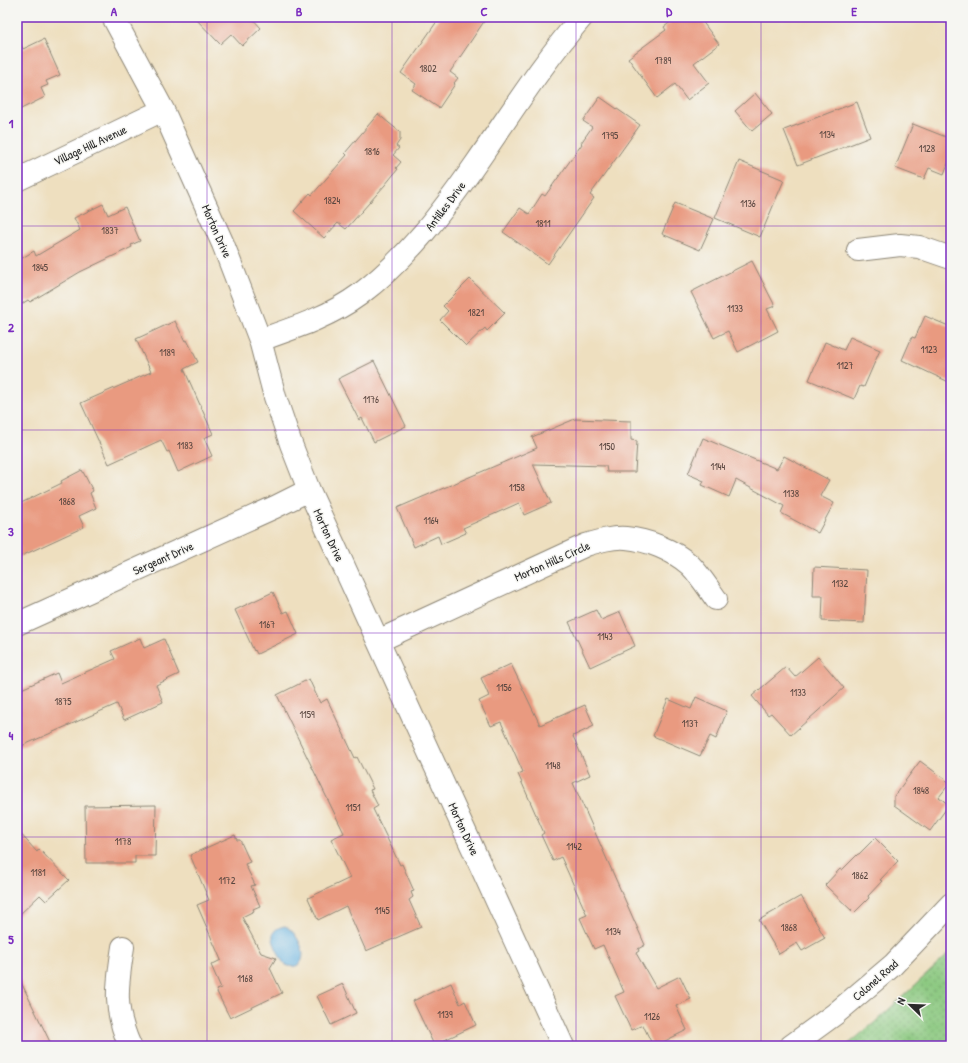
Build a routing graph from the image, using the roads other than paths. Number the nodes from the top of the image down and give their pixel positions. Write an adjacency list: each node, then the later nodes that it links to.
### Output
1 (113, 17): 3 (street, Morton Drive)
2 (582, 17): 7 (street, Antilles Drive)
3 (163, 110): 4 (street, Village Hill Avenue); 7 (street, Morton Drive)
4 (17, 180)
5 (858, 250): 6 (street)
6 (951, 258)
7 (260, 340): 8 (street, Morton Drive)
8 (309, 490): 10 (street, Sergeant Drive); 11 (street, Morton Drive)
9 (716, 599): 11 (street, Morton Hills Circle)
10 (17, 624)
11 (378, 641): 15 (street, Morton Drive)
12 (951, 904): 16 (street, Colonel Road)
13 (123, 947): 14 (street)
14 (130, 1046)
15 (563, 1046)
16 (791, 1046)

